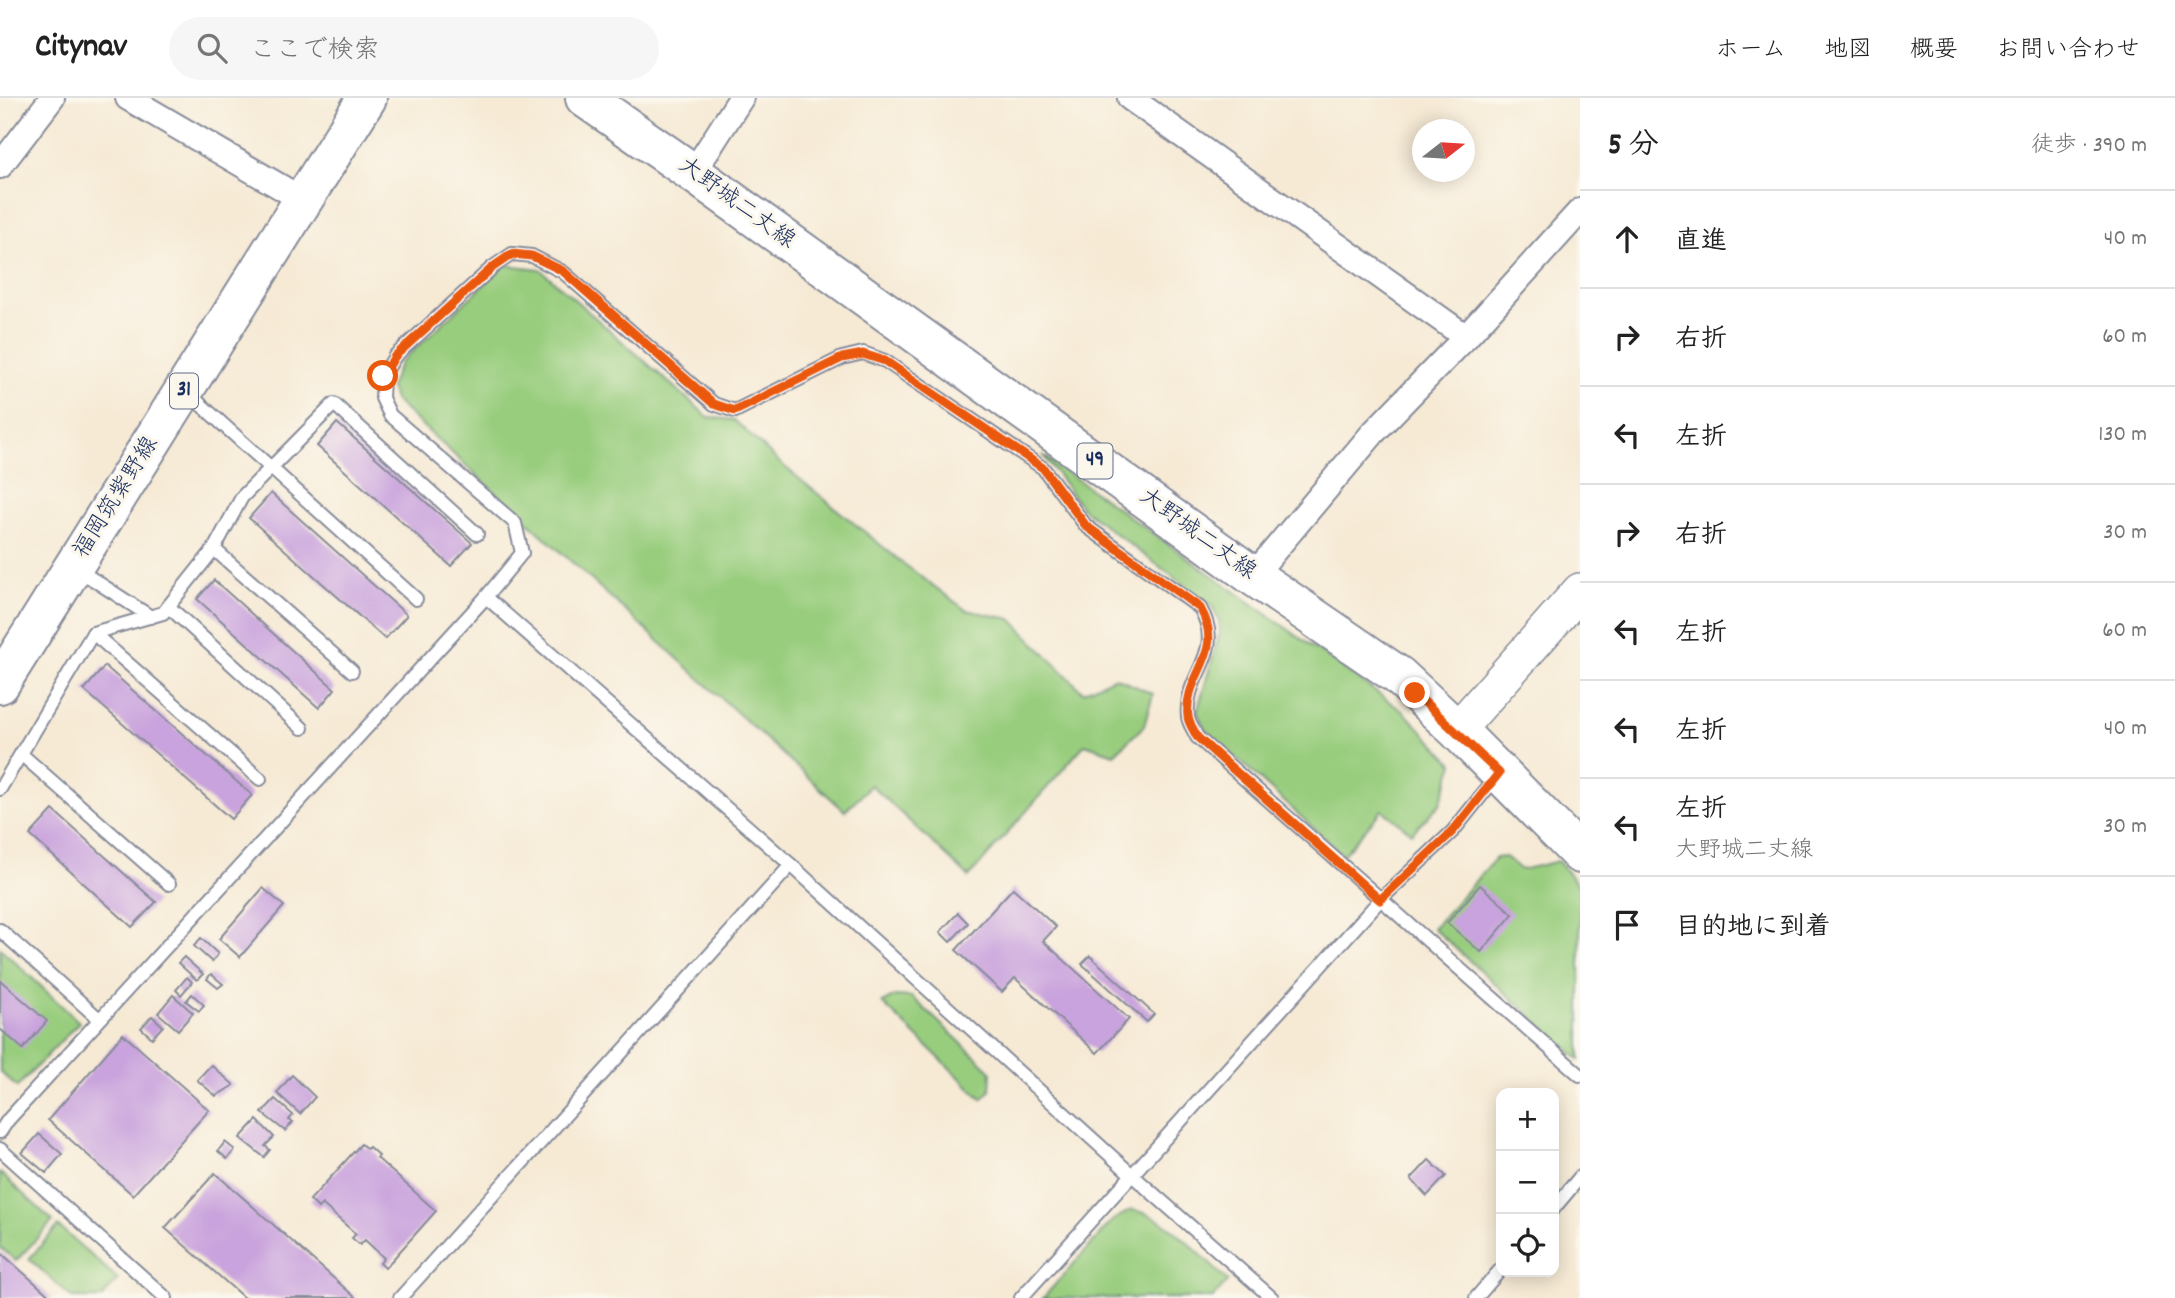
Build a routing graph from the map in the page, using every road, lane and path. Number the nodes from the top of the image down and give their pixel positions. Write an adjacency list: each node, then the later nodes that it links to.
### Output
1 (52, 98): 7 (street)
2 (128, 98): 9 (street)
3 (367, 98): 9 (main road, 福岡筑紫野線 / 31)
4 (585, 98): 8 (main road, 大野城二丈線 / 49)
5 (741, 98): 8 (street)
6 (1130, 98): 11 (street)
7 (0, 166)
8 (693, 173): 17 (main road, 大野城二丈線 / 49)
9 (303, 200): 12 (main road, 福岡筑紫野線 / 31)
10 (1577, 219): 11 (street)
11 (1466, 337): 17 (street)
12 (185, 390): 13 (lane); 16 (main road, 福岡筑紫野線 / 31)
13 (270, 467): 14 (lane); 15 (lane); 20 (lane)
14 (477, 534)
15 (214, 549): 21 (lane); 24 (lane)
16 (74, 567): 22 (lane); 25 (main road, 福岡筑紫野線 / 31)
17 (1254, 576): 27 (main road, 大野城二丈線 / 49)
18 (1580, 591): 27 (street)
19 (486, 597): 33 (lane); 35 (lane); 37 (lane)
20 (416, 599)
21 (169, 607): 22 (lane); 26 (lane)
22 (151, 617): 23 (lane)
23 (93, 633): 28 (lane); 30 (lane)
24 (352, 671)
25 (0, 684)
26 (302, 728)
27 (1457, 730): 29 (main road, 大野城二丈線 / 49)
28 (21, 754): 31 (lane); 34 (lane)
29 (1499, 773): 32 (main road, 大野城二丈線 / 49); 35 (lane)
30 (260, 779)
31 (0, 789)
32 (1580, 854)
33 (791, 865): 42 (lane); 47 (lane)
34 (169, 884)
35 (1380, 900): 38 (lane); 42 (lane)
36 (0, 930): 37 (lane)
37 (99, 1019): 39 (lane)
38 (1580, 1075)
39 (4, 1116): 40 (lane)
40 (0, 1132)
41 (0, 1149): 46 (lane)
42 (1132, 1175): 48 (lane); 49 (lane)
43 (1580, 1177): 44 (lane)
44 (1559, 1202)
45 (1496, 1275): 50 (lane)
46 (166, 1298)
47 (400, 1298)
48 (1021, 1298)
49 (1272, 1298)
50 (1476, 1298)

